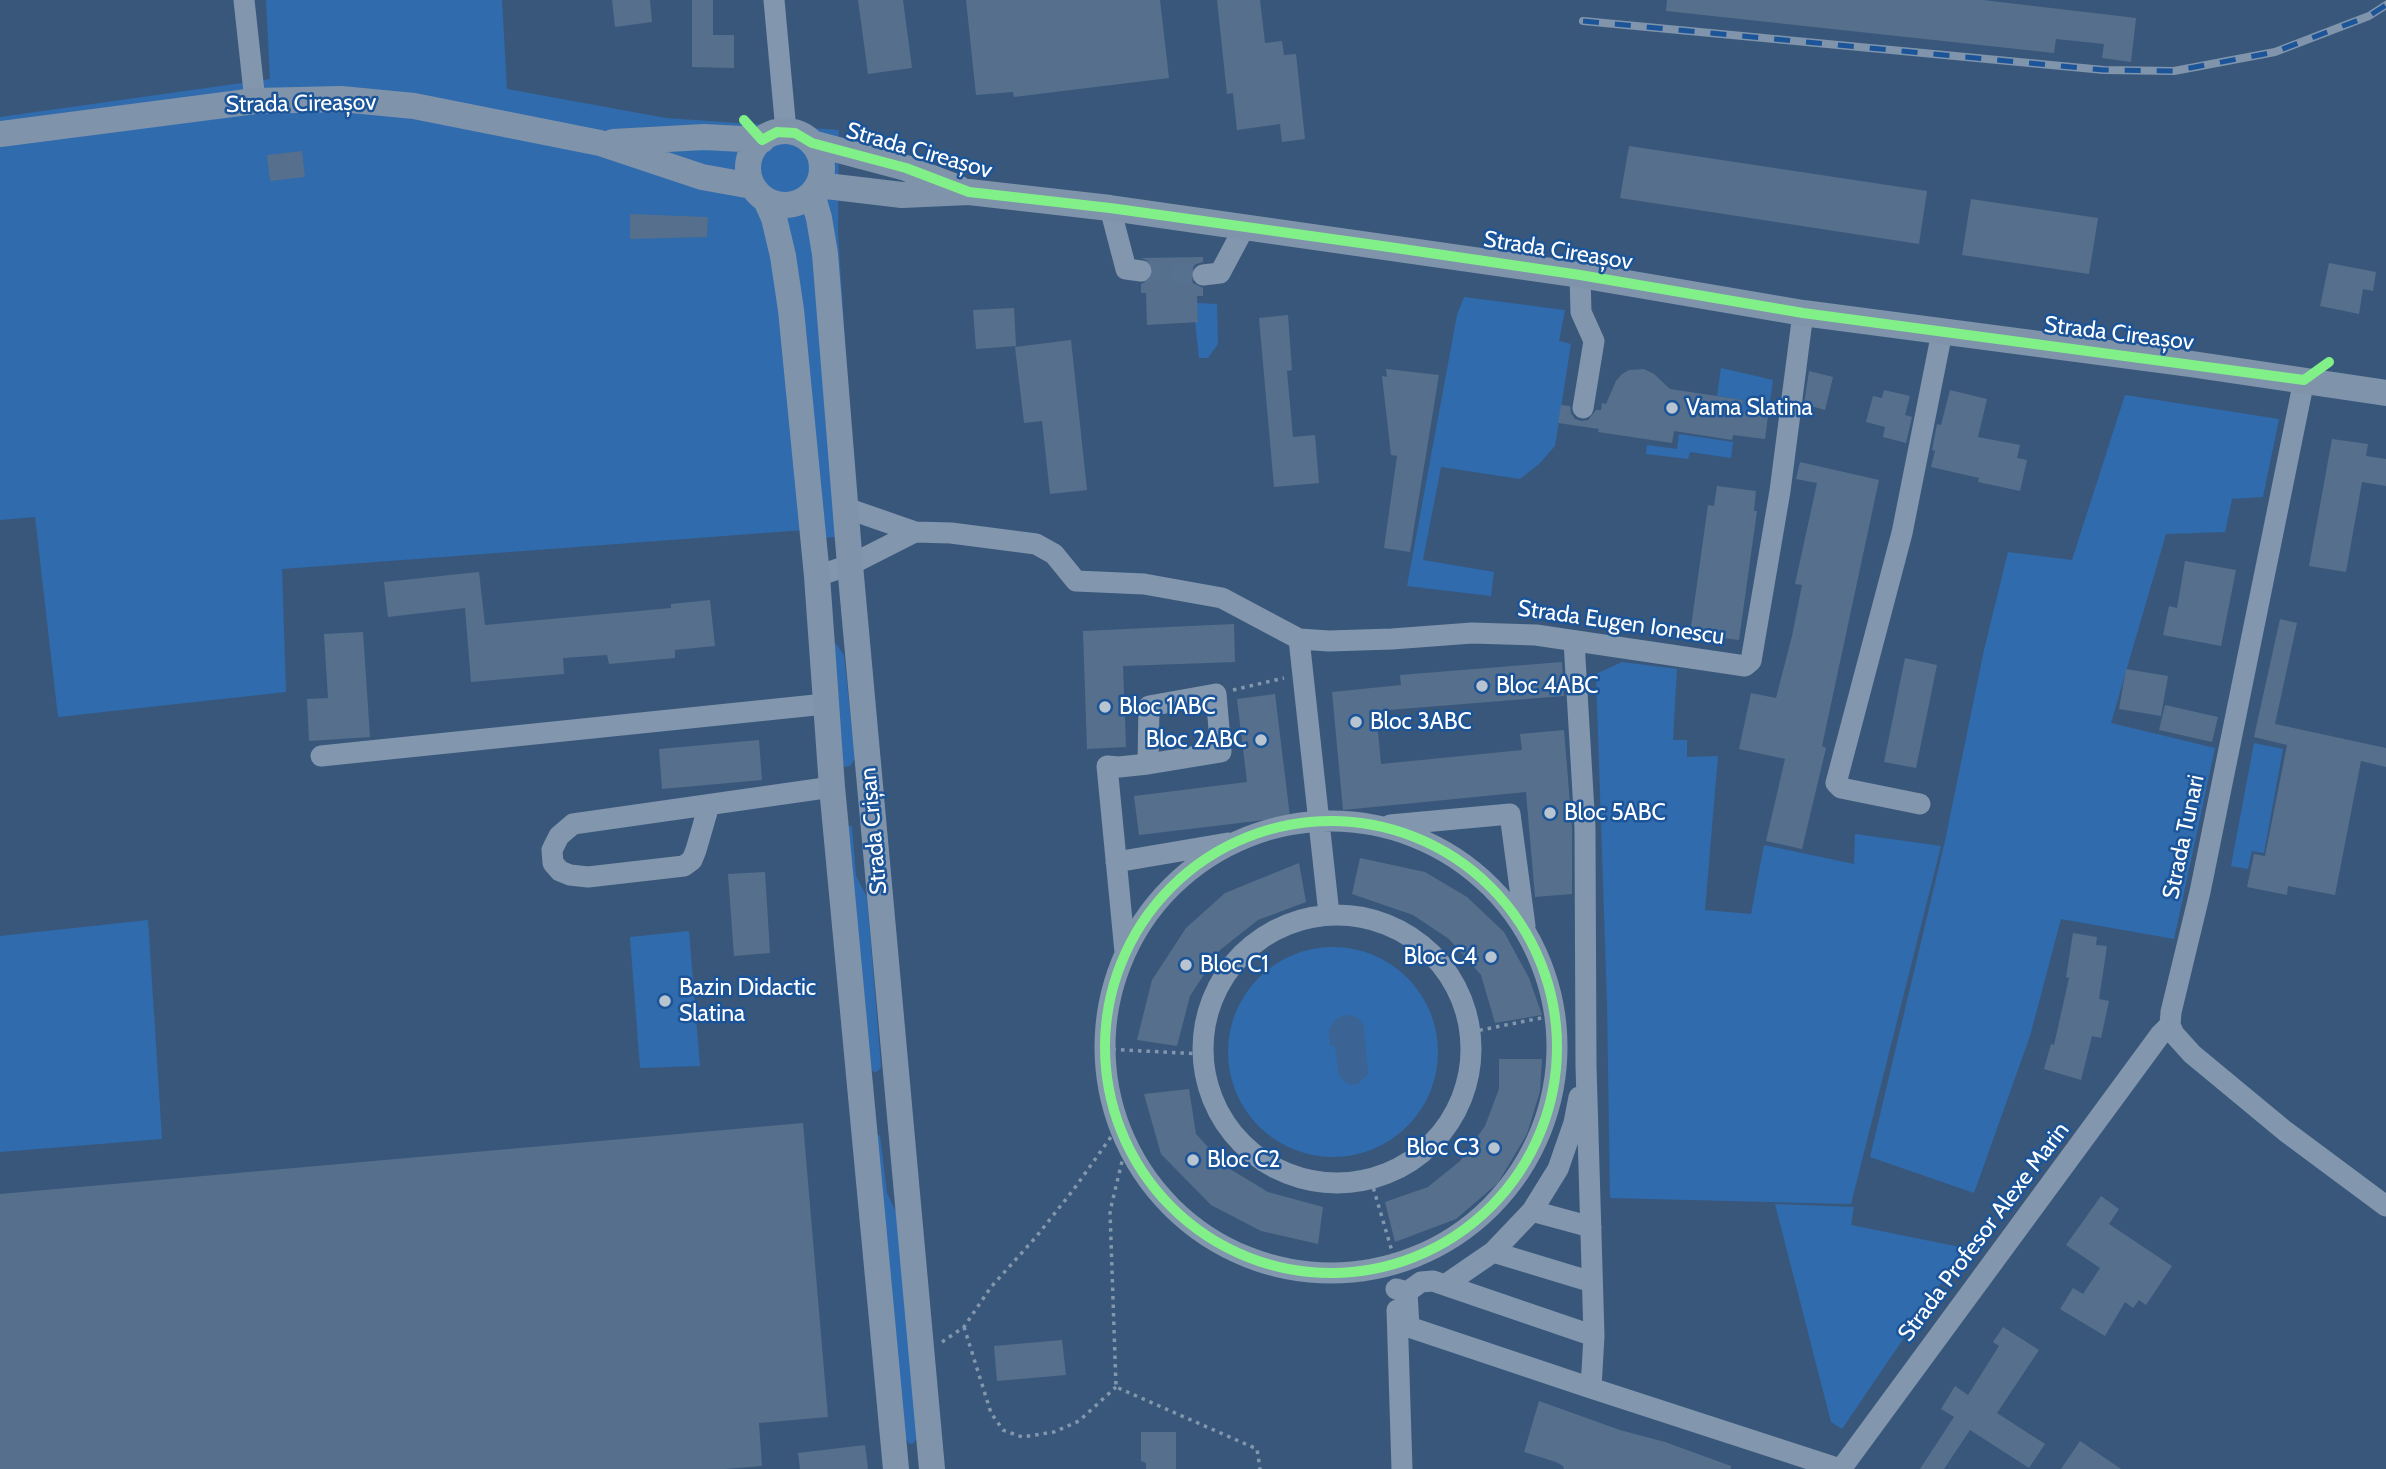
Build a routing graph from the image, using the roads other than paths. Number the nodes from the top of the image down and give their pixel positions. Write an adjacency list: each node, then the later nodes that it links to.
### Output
1 (244, 0): 3 (street)
2 (774, 0): 5 (street)
3 (255, 101): 4 (main road, Strada Cireașov); 6 (main road, Strada Cireașov)
4 (5, 128)
5 (774, 135): 6 (main road, Strada Cireașov); 7 (main road); 10 (main road)
6 (600, 143): 10 (main road, Strada Cireașov)
7 (812, 143): 8 (main road); 9 (main road, Strada Cireașov)
8 (815, 189): 9 (main road, Strada Cireașov); 10 (main road); 21 (main road, Strada Crișan)
9 (969, 192): 11 (main road, Strada Cireașov)
10 (759, 193): 24 (main road, Strada Crișan)
11 (1110, 208): 12 (main road, Strada Cireașov); 13 (street)
12 (1244, 228): 14 (street); 15 (main road, Strada Cireașov)
13 (1141, 271)
14 (1203, 275)
15 (1580, 275): 16 (main road, Strada Cireașov); 20 (street)
16 (1803, 313): 17 (main road, Strada Cireașov); 26 (street, Strada Eugen Ionescu)
17 (1942, 332): 18 (main road, Strada Cireașov); 31 (street)
18 (2304, 380): 19 (main road, Strada Cireașov); 40 (street, Strada Tunari)
19 (2386, 393)
20 (1583, 408)
21 (846, 508): 22 (street, Strada Eugen Ionescu); 23 (main road, Strada Crișan)
22 (915, 532): 23 (street, Strada Eugen Ionescu); 25 (street, Strada Eugen Ionescu)
23 (849, 565): 24 (street, Strada Eugen Ionescu); 53 (main road, Strada Crișan)
24 (817, 576): 27 (main road, Strada Crișan)
25 (1299, 639): 26 (street, Strada Eugen Ionescu); 33 (street)
26 (1574, 641): 41 (street)
27 (825, 704): 28 (street); 30 (main road, Strada Crișan)
28 (321, 756)
29 (1149, 764): 29 (street); 36 (street)
30 (832, 787): 32 (street); 52 (main road, Strada Crișan)
31 (1920, 804)
32 (709, 805): 32 (street)
33 (1320, 820): 34 (street); 35 (street); 37 (street)
34 (1385, 826): 38 (street); 38 (street)
35 (1233, 843): 36 (street); 39 (street)
36 (1116, 862): 39 (street)
37 (1329, 914): 37 (street)
38 (1525, 927): 46 (street)
39 (1125, 952): 46 (street)
40 (2170, 1026): 42 (street); 55 (street, Strada Profesor Alexe Marin)
41 (1586, 1066): 43 (street); 44 (street)
42 (2386, 1206)
43 (1532, 1211): 44 (street); 45 (street)
44 (1591, 1227): 47 (street)
45 (1493, 1252): 47 (street); 48 (street)
46 (1396, 1265): 49 (street)
47 (1592, 1282): 50 (street)
48 (1445, 1285): 49 (street); 50 (street)
49 (1402, 1290): 51 (street); 54 (street)
50 (1594, 1336): 51 (street)
51 (1591, 1388): 55 (street)
52 (896, 1469)
53 (932, 1469)
54 (1402, 1469)
55 (1840, 1469)

